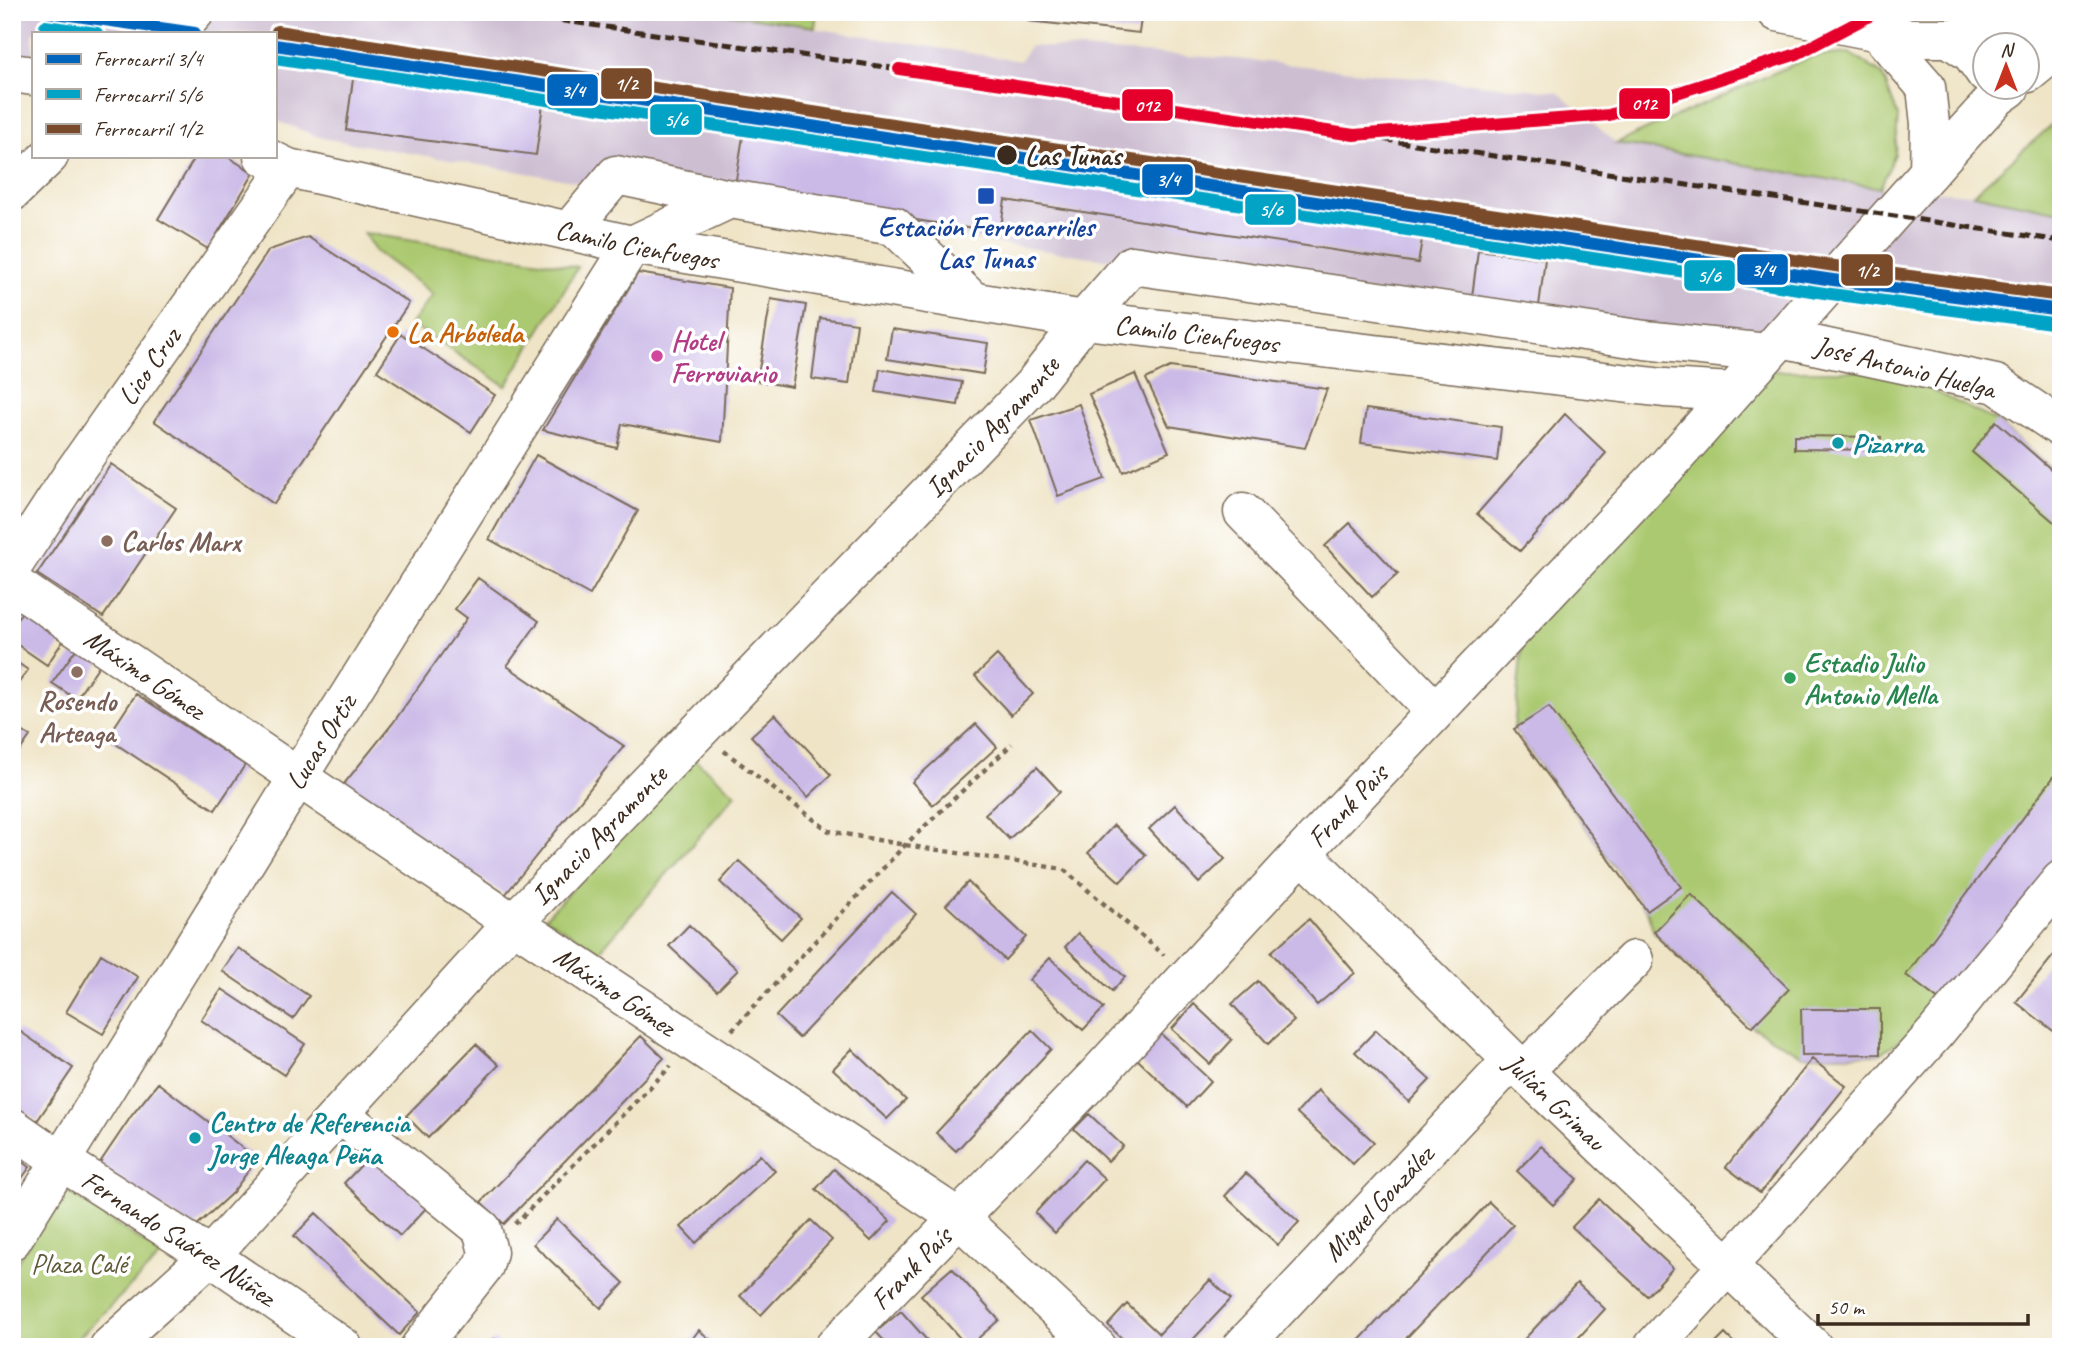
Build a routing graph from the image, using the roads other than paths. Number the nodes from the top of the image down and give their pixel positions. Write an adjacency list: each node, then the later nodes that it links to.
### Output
1 (195, 12): 4 (street)
2 (1777, 12): 5 (street)
3 (2061, 19): 6 (street)
4 (177, 32)
5 (1878, 32): 6 (street); 15 (street)
6 (1949, 38): 8 (street)
7 (2061, 46): 9 (street)
8 (1972, 54)
9 (2042, 62)
10 (12, 73): 11 (street)
11 (32, 76)
12 (1984, 102): 15 (street)
13 (47, 158): 16 (street)
14 (275, 162): 18 (street, Camilo Cienfuegos); 29 (street, Lico Cruz)
15 (1929, 172): 23 (street)
16 (12, 192)
17 (730, 199): 18 (street); 19 (street); 20 (street)
18 (569, 230): 19 (street, Camilo Cienfuegos)
19 (632, 246): 20 (street, Camilo Cienfuegos); 32 (street, Lucas Ortiz)
20 (974, 302): 21 (street, Camilo Cienfuegos)
21 (1084, 320): 22 (street, Ignacio Agramonte); 24 (street, Camilo Cienfuegos); 35 (street, Ignacio Agramonte)
22 (1645, 340): 23 (street, José Antonio Huelga); 24 (street)
23 (1774, 346): 25 (street); 26 (street, José Antonio Huelga)
24 (1664, 388): 25 (street, Camilo Cienfuegos); 27 (street)
25 (1732, 392): 27 (street, Frank Pais)
26 (2061, 428)
27 (1669, 464): 31 (street, Frank Pais)
28 (1243, 512): 31 (street)
29 (12, 567)
30 (12, 583): 32 (street, Máximo Gómez)
31 (1436, 711): 33 (street, Frank Pais)
32 (298, 777): 35 (street, Máximo Gómez); 40 (street, Lucas Ortiz)
33 (1302, 853): 37 (street, Julián Grimau); 41 (street, Frank Pais)
34 (2061, 880): 44 (street)
35 (513, 923): 38 (street, Ignacio Agramonte); 41 (street, Máximo Gómez)
36 (1634, 960): 37 (street, Miguel González)
37 (1518, 1066): 44 (street, Julián Grimau); 50 (street, Miguel González)
38 (340, 1114): 43 (street, Ignacio Agramonte); 47 (street)
39 (12, 1127): 40 (street, Fernando Suárez Núñez)
40 (61, 1161): 42 (street, Lucas Ortiz); 43 (street, Fernando Suárez Núñez)
41 (959, 1218): 48 (street, Frank País); 49 (street, Máximo Gómez)
42 (12, 1240)
43 (210, 1256): 45 (street, Ignacio Agramonte); 46 (street, Fernando Suárez Núñez)
44 (1727, 1265): 51 (street); 52 (street, Julián Grimau)
45 (109, 1347)
46 (343, 1347)
47 (420, 1347)
48 (834, 1347)
49 (1097, 1347)
50 (1242, 1347)
51 (1653, 1347)
52 (1813, 1347)

